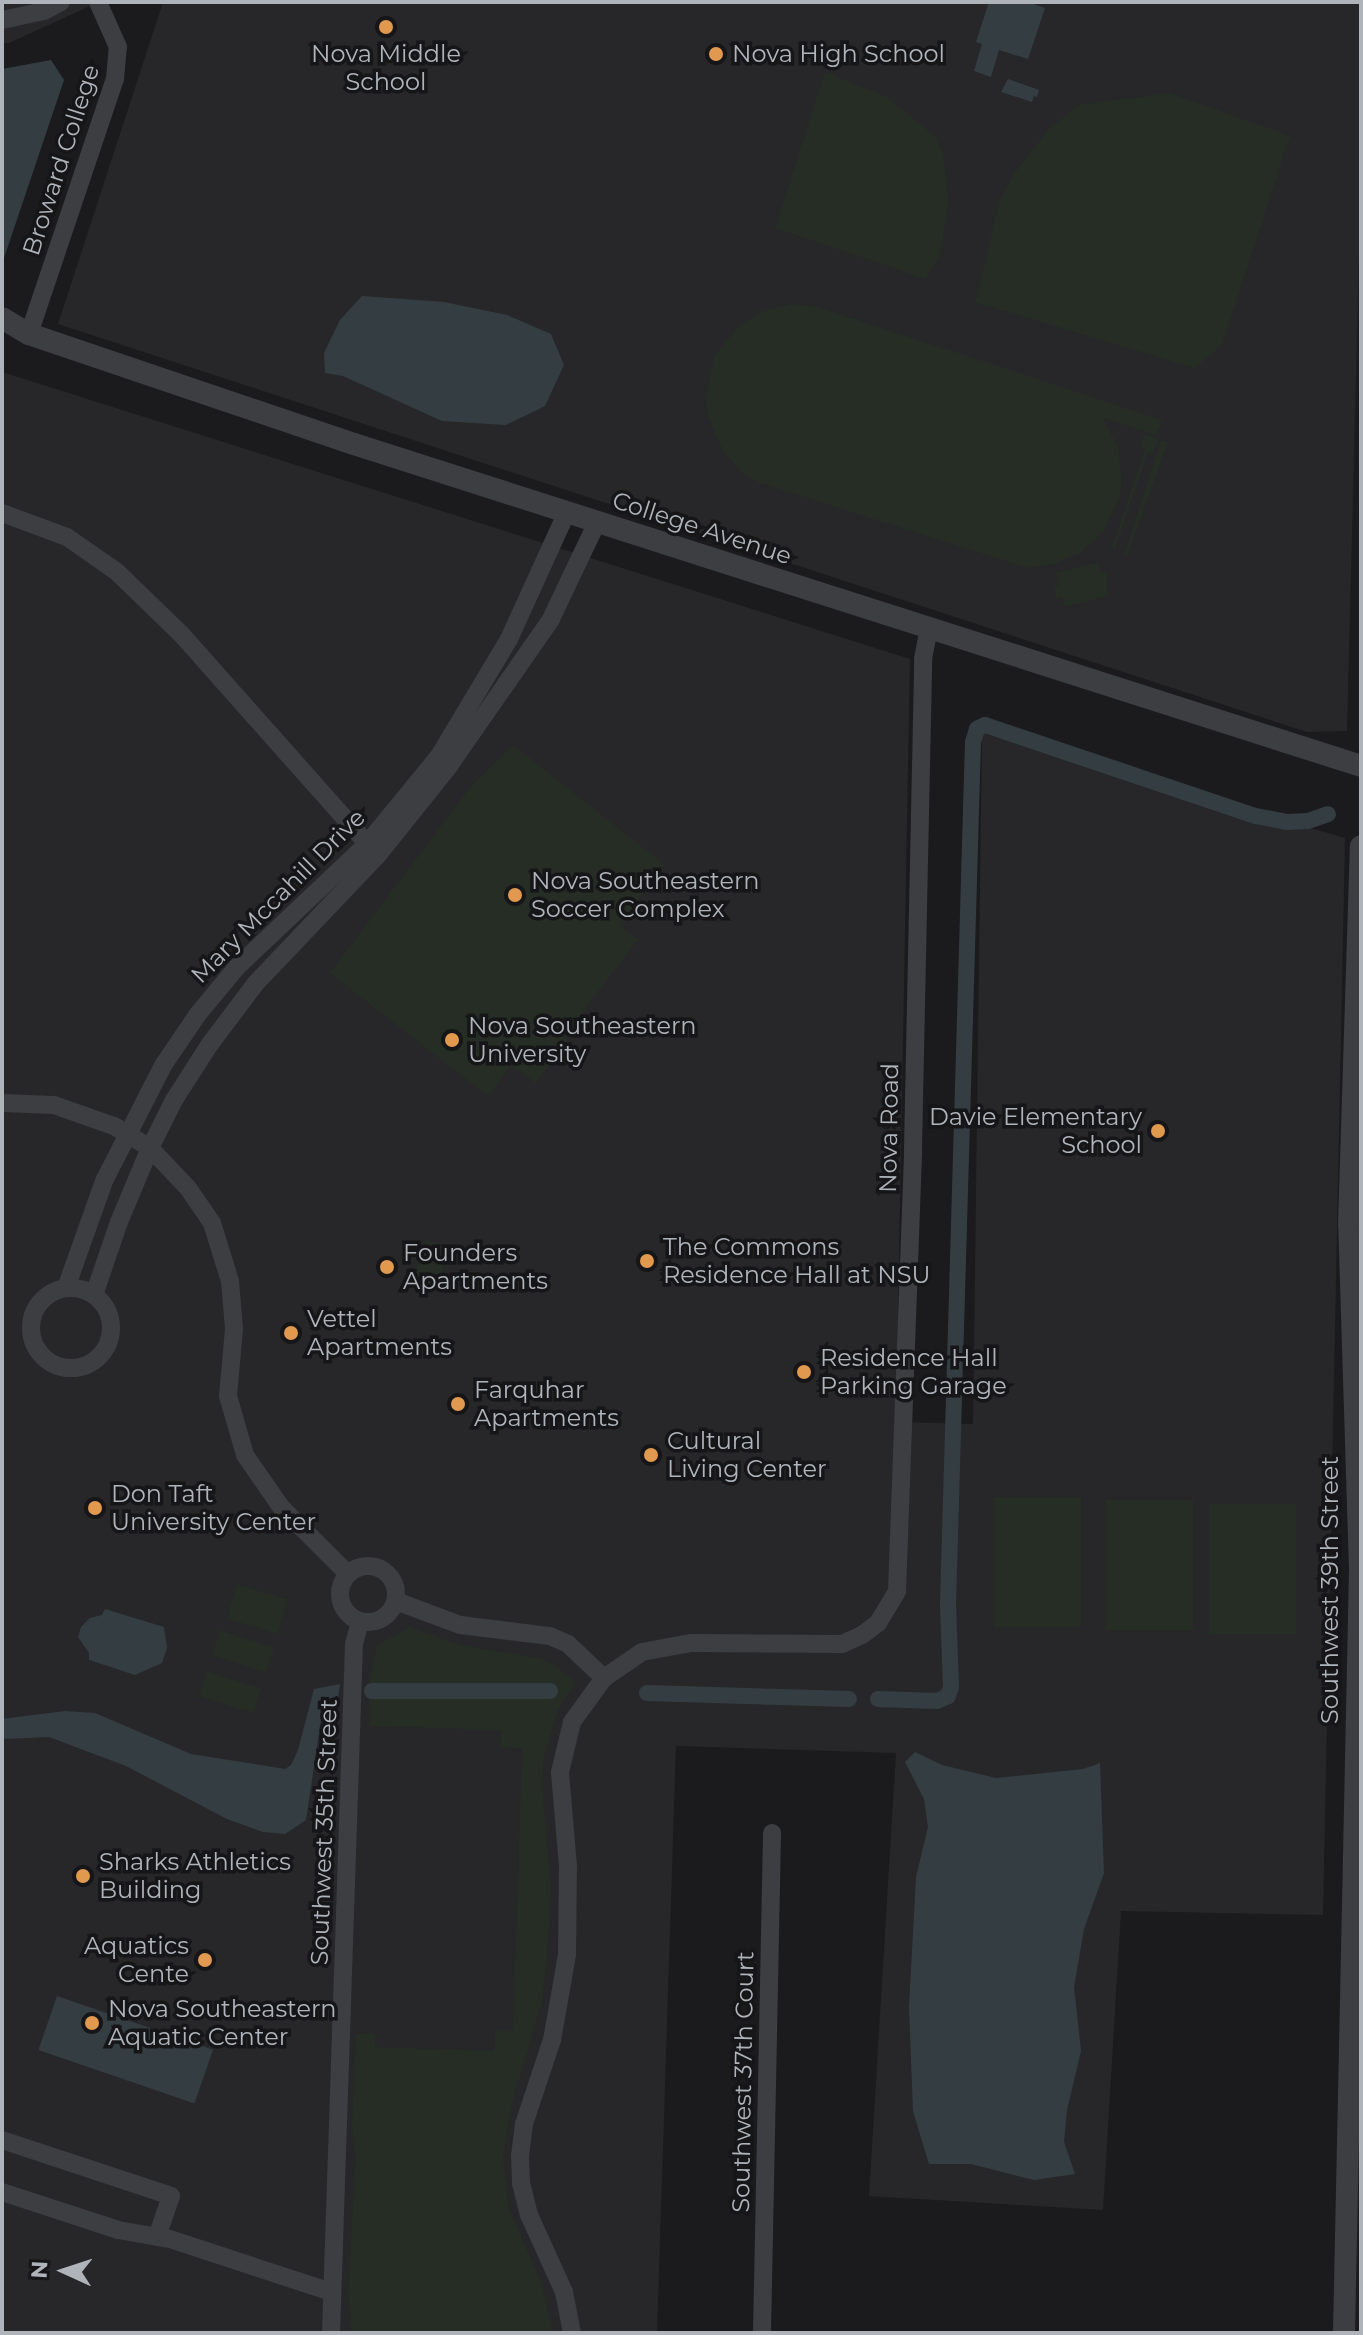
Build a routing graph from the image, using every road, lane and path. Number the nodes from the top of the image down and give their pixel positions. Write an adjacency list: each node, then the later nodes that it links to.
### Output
1 (61, 2): 3 (street)
2 (98, 2): 6 (street, Broward College)
3 (2, 20)
4 (2, 318): 6 (street, College Avenue)
5 (2, 334): 6 (street, College Avenue)
6 (29, 334): 7 (street, College Avenue)
7 (567, 512): 9 (street, College Avenue); 11 (street, Mary Mccahill Drive)
8 (2, 513): 15 (street)
9 (597, 522): 10 (street, College Avenue); 12 (street, Mary Mccahill Drive)
10 (929, 629): 13 (street, College Avenue); 24 (street, Nova Road)
11 (509, 639): 12 (street); 15 (street, Mary Mccahill Drive)
12 (529, 653): 15 (street, Mary Mccahill Drive)
13 (1361, 766)
14 (1361, 846): 25 (street, Southwest 39th Street)
15 (372, 850): 17 (street, Mary Mccahill Drive); 18 (street, Mary Mccahill Drive)
16 (2, 1103): 17 (street)
17 (126, 1133): 18 (street); 19 (street, Mary Mccahill Drive)
18 (150, 1148): 20 (street, Mary Mccahill Drive); 21 (street)
19 (66, 1288): 20 (street); 20 (street)
20 (94, 1295)
21 (348, 1574): 22 (street); 23 (street)
22 (396, 1601): 23 (street); 24 (street)
23 (360, 1622): 30 (street, Southwest 35th Street)
24 (604, 1678): 32 (street)
25 (1359, 1726): 34 (street, Southwest 39th Street)
26 (772, 1833): 33 (street, Southwest 37th Court)
27 (2, 2140): 29 (street)
28 (2, 2192): 29 (street)
29 (157, 2237): 30 (street)
30 (331, 2292): 31 (street, Southwest 35th Street)
31 (331, 2333)
32 (572, 2333)
33 (762, 2333)
34 (1344, 2333)

